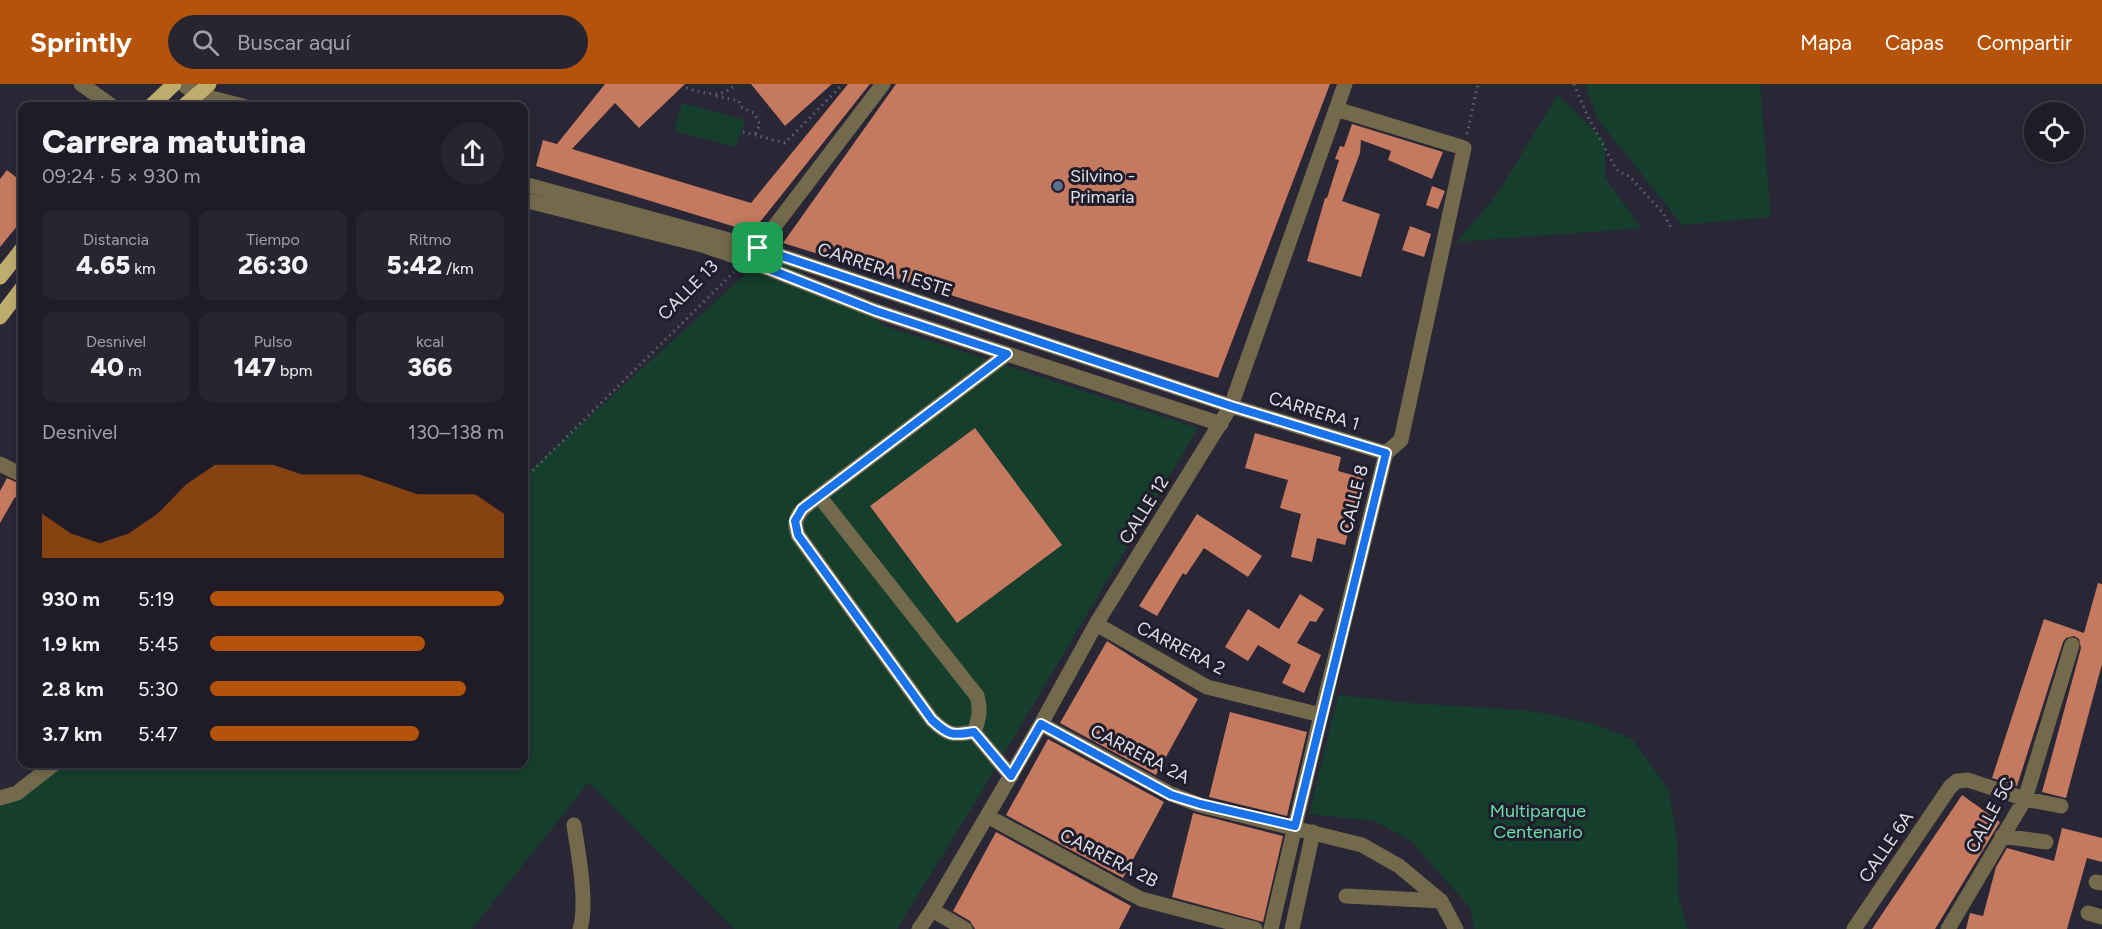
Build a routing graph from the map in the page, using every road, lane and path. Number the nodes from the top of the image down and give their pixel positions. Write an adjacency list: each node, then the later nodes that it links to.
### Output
1 (81, 84): 14 (street)
2 (174, 84): 15 (main road)
3 (183, 84): 12 (street)
4 (209, 84): 12 (main road)
5 (736, 84): 13 (path)
6 (843, 84): 20 (path)
7 (883, 84): 25 (street)
8 (1345, 84): 18 (street, CALLE 12)
9 (1478, 84): 21 (path)
10 (1574, 84): 24 (path)
11 (687, 88): 13 (path)
12 (196, 94): 16 (main road); 17 (street)
13 (716, 96): 20 (path)
14 (106, 102)
15 (155, 102)
16 (188, 102)
17 (227, 102)
18 (1336, 110): 21 (street); 32 (street, CALLE 12)
19 (744, 132): 20 (path)
20 (755, 135)
21 (1464, 148): 34 (street, CALLE 8)
22 (528, 185): 25 (street, CARRERA 1 ESTE)
23 (528, 201): 27 (street)
24 (1672, 229)
25 (758, 248): 32 (street, CARRERA 1 ESTE)
26 (18, 254): 28 (main road)
27 (746, 260): 31 (street); 37 (path, CALLE 13)
28 (0, 277)
29 (18, 293): 30 (main road)
30 (0, 317)
31 (1007, 354): 33 (street); 38 (street)
32 (1231, 406): 33 (street, CALLE 12); 34 (street, CARRERA 1)
33 (1221, 424): 39 (street, CALLE 12)
34 (1386, 453): 41 (street, CALLE 8)
35 (0, 464): 36 (street)
36 (18, 473)
37 (528, 475)
38 (819, 496): 43 (street); 43 (street)
39 (1096, 624): 41 (street, CARRERA 2); 42 (street, CALLE 12)
40 (2072, 645): 47 (street, CALLE 5C)
41 (1321, 715): 51 (street, CALLE 8)
42 (1041, 724): 45 (street, CALLE 12); 51 (street, CARRERA 2A)
43 (974, 732): 45 (street)
44 (49, 768): 46 (street)
45 (1011, 776): 49 (street, CALLE 12)
46 (0, 798)
47 (2025, 799): 48 (street); 53 (street, CALLE 5C); 65 (street, CALLE 6A)
48 (2061, 806)
49 (987, 816): 57 (street, CALLE 12); 61 (street, CARRERA 2B)
50 (574, 825): 58 (street)
51 (1295, 826): 52 (street, CARRERA 2A); 62 (street, CALLE 8)
52 (1313, 831): 56 (street, CARRERA 2A); 63 (street)
53 (2002, 836): 54 (street); 66 (street, CALLE 5C)
54 (2046, 842)
55 (1346, 896): 56 (street)
56 (1441, 901): 64 (street)
57 (932, 910): 59 (street, CALLE 12); 60 (street)
58 (580, 929)
59 (918, 929)
60 (965, 929)
61 (1255, 929)
62 (1271, 929)
63 (1292, 929)
64 (1456, 929)
65 (1854, 929)
66 (1948, 929)

